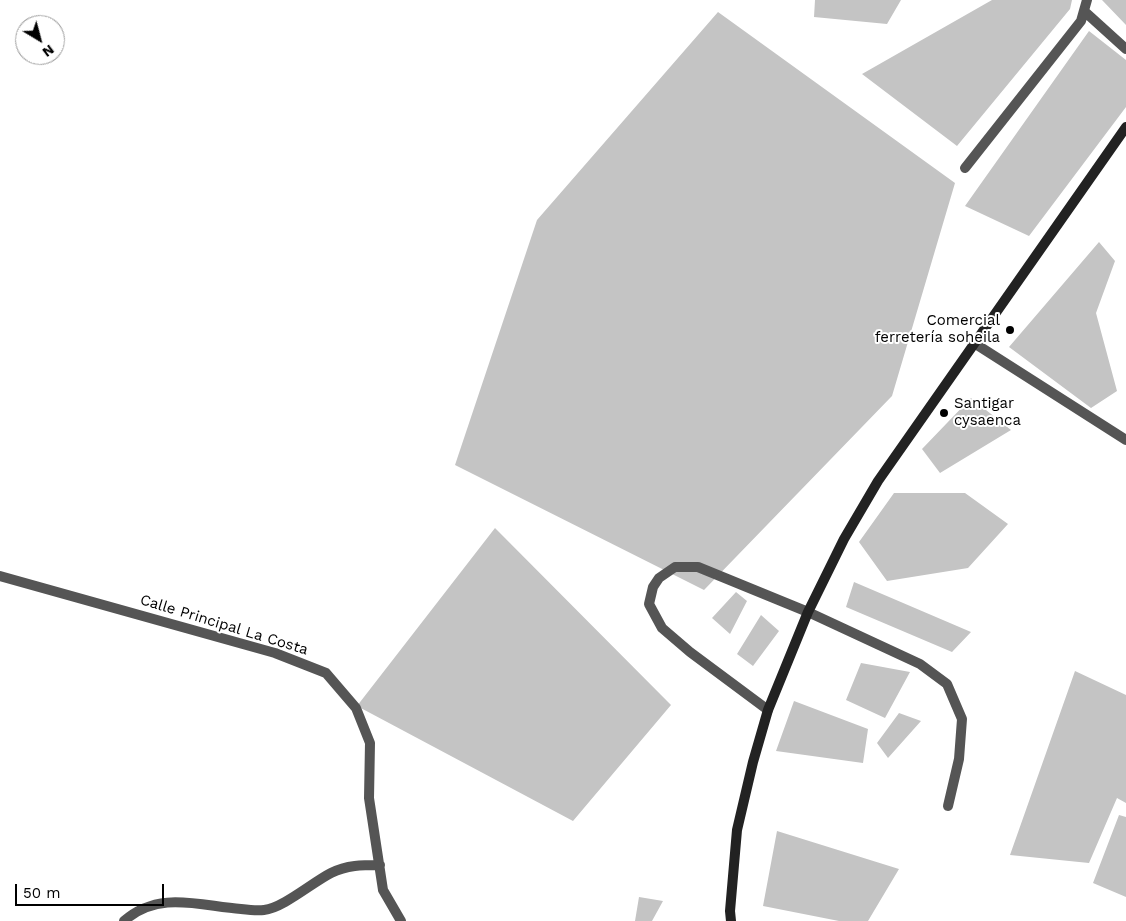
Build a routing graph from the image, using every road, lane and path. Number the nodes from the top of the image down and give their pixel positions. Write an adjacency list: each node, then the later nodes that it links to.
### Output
1 (1087, 0): 2 (street)
2 (1084, 11): 3 (street); 5 (street)
3 (1126, 49)
4 (1126, 127): 6 (street)
5 (964, 168)
6 (974, 344): 7 (street); 9 (street)
7 (1126, 440)
8 (0, 576): 12 (street, Calle Principal La Costa)
9 (808, 612): 10 (street); 10 (street); 11 (street)
10 (768, 710): 15 (street)
11 (948, 806)
12 (380, 865): 13 (street); 14 (street, Calle Principal La Costa)
13 (124, 921)
14 (401, 921)
15 (731, 921)

